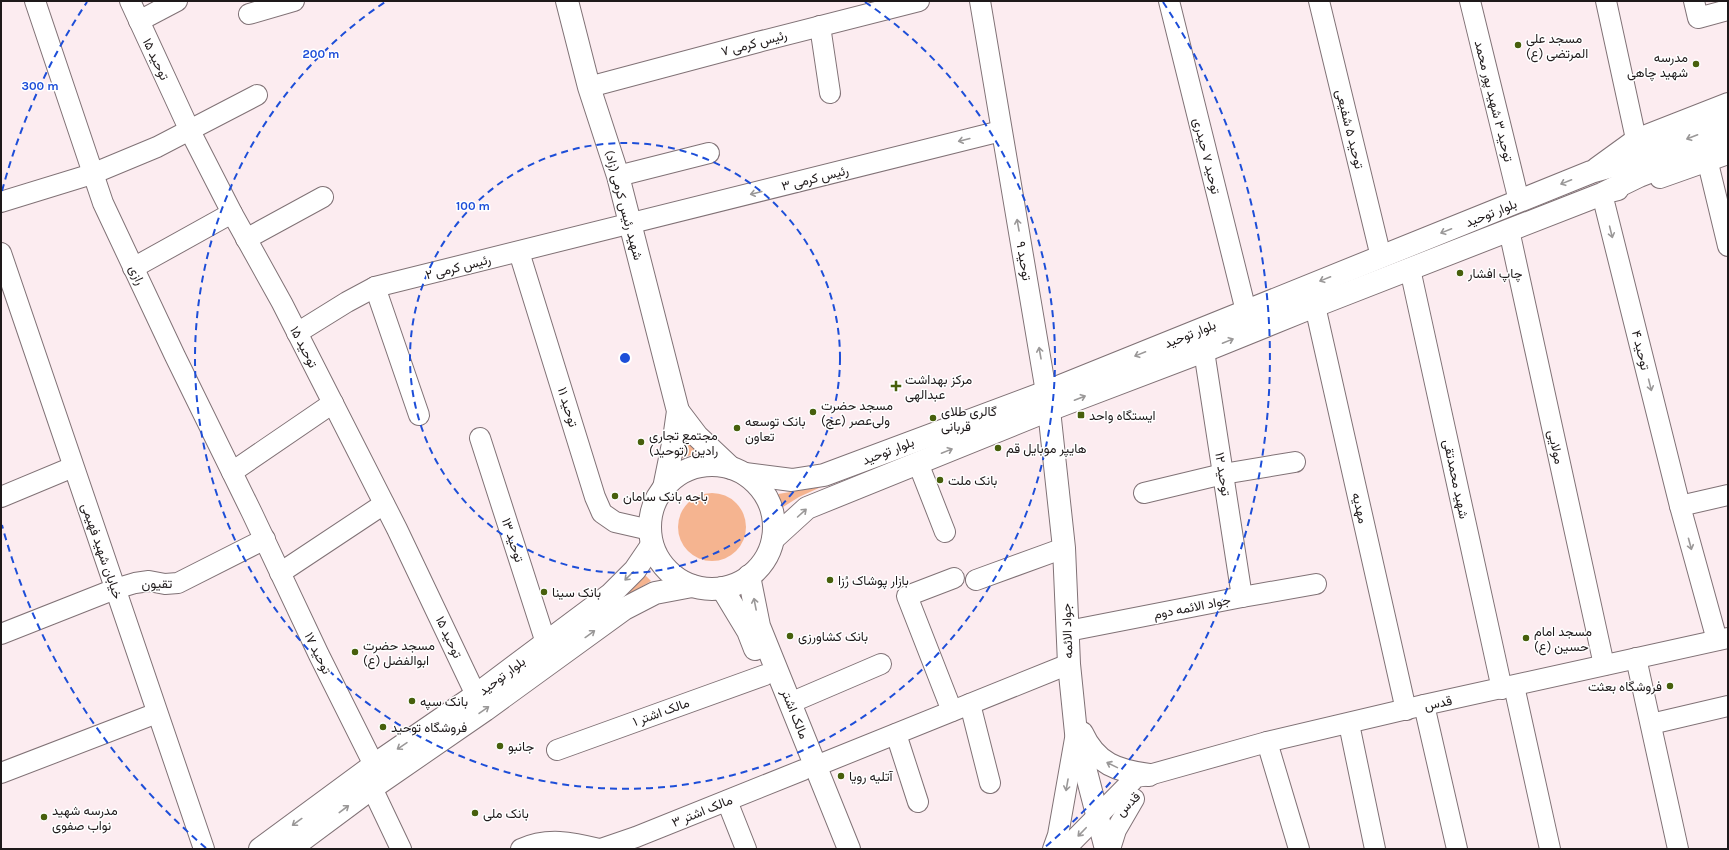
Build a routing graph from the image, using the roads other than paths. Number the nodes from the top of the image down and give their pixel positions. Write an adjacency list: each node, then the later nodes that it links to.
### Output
1 (35, 1): 32 (street, رازی)
2 (130, 1): 16 (street, توحید ۱۵)
3 (177, 1): 16 (street)
4 (294, 1): 15 (street)
5 (566, 1): 18 (main road, شهید رئیس کرمی (زاد))
6 (919, 1): 12 (street, رئیس کرمی ۷)
7 (980, 1): 24 (street, توحید ۹)
8 (1169, 1): 50 (street, توحید ۷ حیدری)
9 (1319, 1): 45 (street, توحید ۵ شفیعی)
10 (1470, 1): 36 (street, توحید ۳ شهيد پور محمد)
11 (1606, 1): 25 (street)
12 (872, 7): 17 (street, رئیس کرمی ۷)
13 (1696, 10): 14 (street)
14 (1728, 10)
15 (249, 14)
16 (139, 21): 23 (street, توحید ۱۵)
17 (820, 26): 18 (street, رئیس کرمی ۷); 19 (street)
18 (589, 87): 33 (main road, شهید رئیس کرمی (زاد))
19 (830, 93)
20 (257, 95): 23 (street)
21 (1728, 103): 25 (street)
22 (1728, 124): 30 (main road, one-way to 30)
23 (189, 130): 32 (street); 38 (street, توحید ۱۵)
24 (1001, 131): 39 (street, رئیس کرمی ۳, one-way to 39); 53 (street, توحید ۹, one-way to 24)
25 (1636, 139): 31 (street)
26 (1728, 141): 30 (main road)
27 (709, 153): 33 (street)
28 (1728, 154): 29 (street)
29 (1708, 163): 34 (street); 42 (street)
30 (1634, 168): 31 (main road, بلوار توحید); 34 (main road, بلوار توحید)
31 (1592, 172): 36 (main road, بلوار توحید, one-way to 36)
32 (92, 174): 37 (street); 46 (street, رازی)
33 (618, 176): 39 (main road, شهید رئیس کرمی (زاد))
34 (1602, 194): 40 (main road, بلوار توحید); 69 (street, توحید ۴, one-way to 69)
35 (323, 197): 41 (street)
36 (1519, 201): 45 (main road, بلوار توحید, one-way to 45)
37 (1, 202)
38 (232, 213): 41 (street, توحید ۱۵); 46 (street)
39 (630, 225): 43 (street, رئیس کرمی ۲); 55 (main road, شهید رئیس کرمی (زاد))
40 (1509, 230): 47 (main road, بلوار توحید); 91 (street, مولایی)
41 (246, 239): 51 (street, توحید ۱۵)
42 (1728, 246)
43 (520, 252): 48 (street, رئیس کرمی ۲); 71 (street, توحید ۱۱)
44 (1, 253): 60 (street, خیابان شهید فهیمی)
45 (1381, 257): 50 (main road, بلوار توحید, one-way to 50)
46 (133, 268): 62 (street, رازی)
47 (1410, 269): 49 (main road, بلوار توحید); 93 (street, شهید محمدتقی)
48 (375, 288): 51 (street, رئیس کرمی ۲); 56 (street)
49 (1315, 306): 52 (main road, بلوار توحید, one-way to 49); 98 (street, مهدیه)
50 (1246, 311): 53 (main road, بلوار توحید, one-way to 53)
51 (297, 333): 54 (street, توحید ۱۵)
52 (1204, 351): 53 (main road, بلوار توحید, one-way to 52); 63 (street, توحید ۱۲)
53 (1048, 401): 59 (main road, بلوار توحید, one-way to 53); 61 (main road, بلوار توحید); 74 (main road, جواد الائمه)
54 (333, 403): 62 (street); 68 (street, توحید ۱۵)
55 (678, 411): 61 (main road); 64 (main road)
56 (419, 415)
57 (480, 438): 87 (street, توحید ۱۳)
58 (1295, 462): 63 (street)
59 (918, 463): 70 (street); 73 (main road, بلوار توحید, one-way to 59)
60 (73, 467): 67 (street); 82 (street, خیابان شهید فهیمی)
61 (738, 471): 64 (main road); 73 (main road)
62 (232, 472): 72 (street, رازی)
63 (1223, 474): 65 (street); 83 (street, توحید ۱۲)
64 (664, 488): 71 (main road)
65 (1144, 493)
66 (1728, 495): 69 (street)
67 (1, 497)
68 (384, 504): 75 (street); 94 (street, توحید ۱۵)
69 (1680, 506): 86 (street, توحید ۴, one-way to 86)
70 (945, 532)
71 (651, 537): 80 (main road); 87 (main road, بلوار توحید, one-way to 87)
72 (265, 539): 75 (street, توحید ۱۷); 82 (street, تقیون)
73 (772, 539): 76 (main road)
74 (1064, 548): 78 (street); 84 (main road, جواد الائمه)
75 (280, 573): 106 (street, توحید ۱۷)
76 (749, 576): 81 (main road); 95 (main road, مالک اشتر, one-way to 76)
77 (954, 578): 97 (street)
78 (976, 580)
79 (1316, 584): 83 (street, جواد الائمه دوم)
80 (692, 586): 81 (main road); 111 (main road, بلوار توحید, one-way to 80)
81 (722, 588): 92 (main road, مالک اشتر)
82 (115, 589): 85 (street, تقیون); 99 (street, خیابان شهید فهیمی)
83 (1242, 597): 84 (street, جواد الائمه دوم)
84 (1068, 631): 90 (main road, جواد الائمه)
85 (1, 634)
86 (1722, 639): 88 (street, قدس)
87 (546, 643): 94 (main road, بلوار توحید)
88 (1636, 658): 91 (street, قدس); 101 (street)
89 (881, 664): 95 (street)
90 (1068, 664): 97 (street, مالک اشتر ۳); 102 (main road, جواد الائمه)
91 (1604, 665): 93 (street, قدس)
92 (765, 674): 105 (street, مالک اشتر ۱); 107 (main road, مالک اشتر)
93 (1508, 687): 98 (street, قدس); 131 (street, شهید محمدتقی)
94 (476, 695): 106 (main road, بلوار توحید, one-way to 106)
95 (790, 703): 107 (main road, مالک اشتر)
96 (1728, 706): 101 (street)
97 (961, 707): 103 (street, مالک اشتر ۳); 110 (street)
98 (1415, 708): 100 (street, قدس); 130 (street, مهدیه)
99 (157, 713): 108 (street); 116 (street, خیابان شهید فهیمی)
100 (1350, 724): 104 (street, قدس); 129 (street)
101 (1651, 724): 132 (street)
102 (1075, 725): 109 (main road, one-way to 102); 114 (main road, جواد الائمه); 125 (street, one-way to 125)
103 (896, 734): 107 (street, مالک اشتر ۳); 113 (street)
104 (1267, 742): 109 (street, قدس); 128 (street)
105 (557, 750)
106 (374, 765): 117 (main road, بلوار توحید, one-way to 117)
107 (809, 768): 112 (street, مالک اشتر ۳); 123 (main road, مالک اشتر); 124 (main road, مالک اشتر)
108 (1, 772)
109 (1149, 775): 114 (street, قدس); 114 (street, قدس)
110 (990, 782)
111 (372, 788): 118 (main road, بلوار توحید, one-way to 111); 119 (street)
112 (727, 801): 115 (street, مالک اشتر ۳); 122 (street)
113 (918, 802)
114 (1104, 836): 126 (street, one-way to 126); 127 (street)
115 (638, 843): 121 (street, مالک اشتر ۳)
116 (204, 849)
117 (260, 849)
118 (290, 849)
119 (401, 849)
120 (521, 849): 121 (street, مالک اشتر ۳)
121 (600, 849)
122 (746, 849)
123 (835, 849)
124 (849, 849)
125 (1053, 849)
126 (1065, 849)
127 (1084, 849)
128 (1299, 849)
129 (1375, 849)
130 (1457, 849)
131 (1550, 849)
132 (1678, 849)

